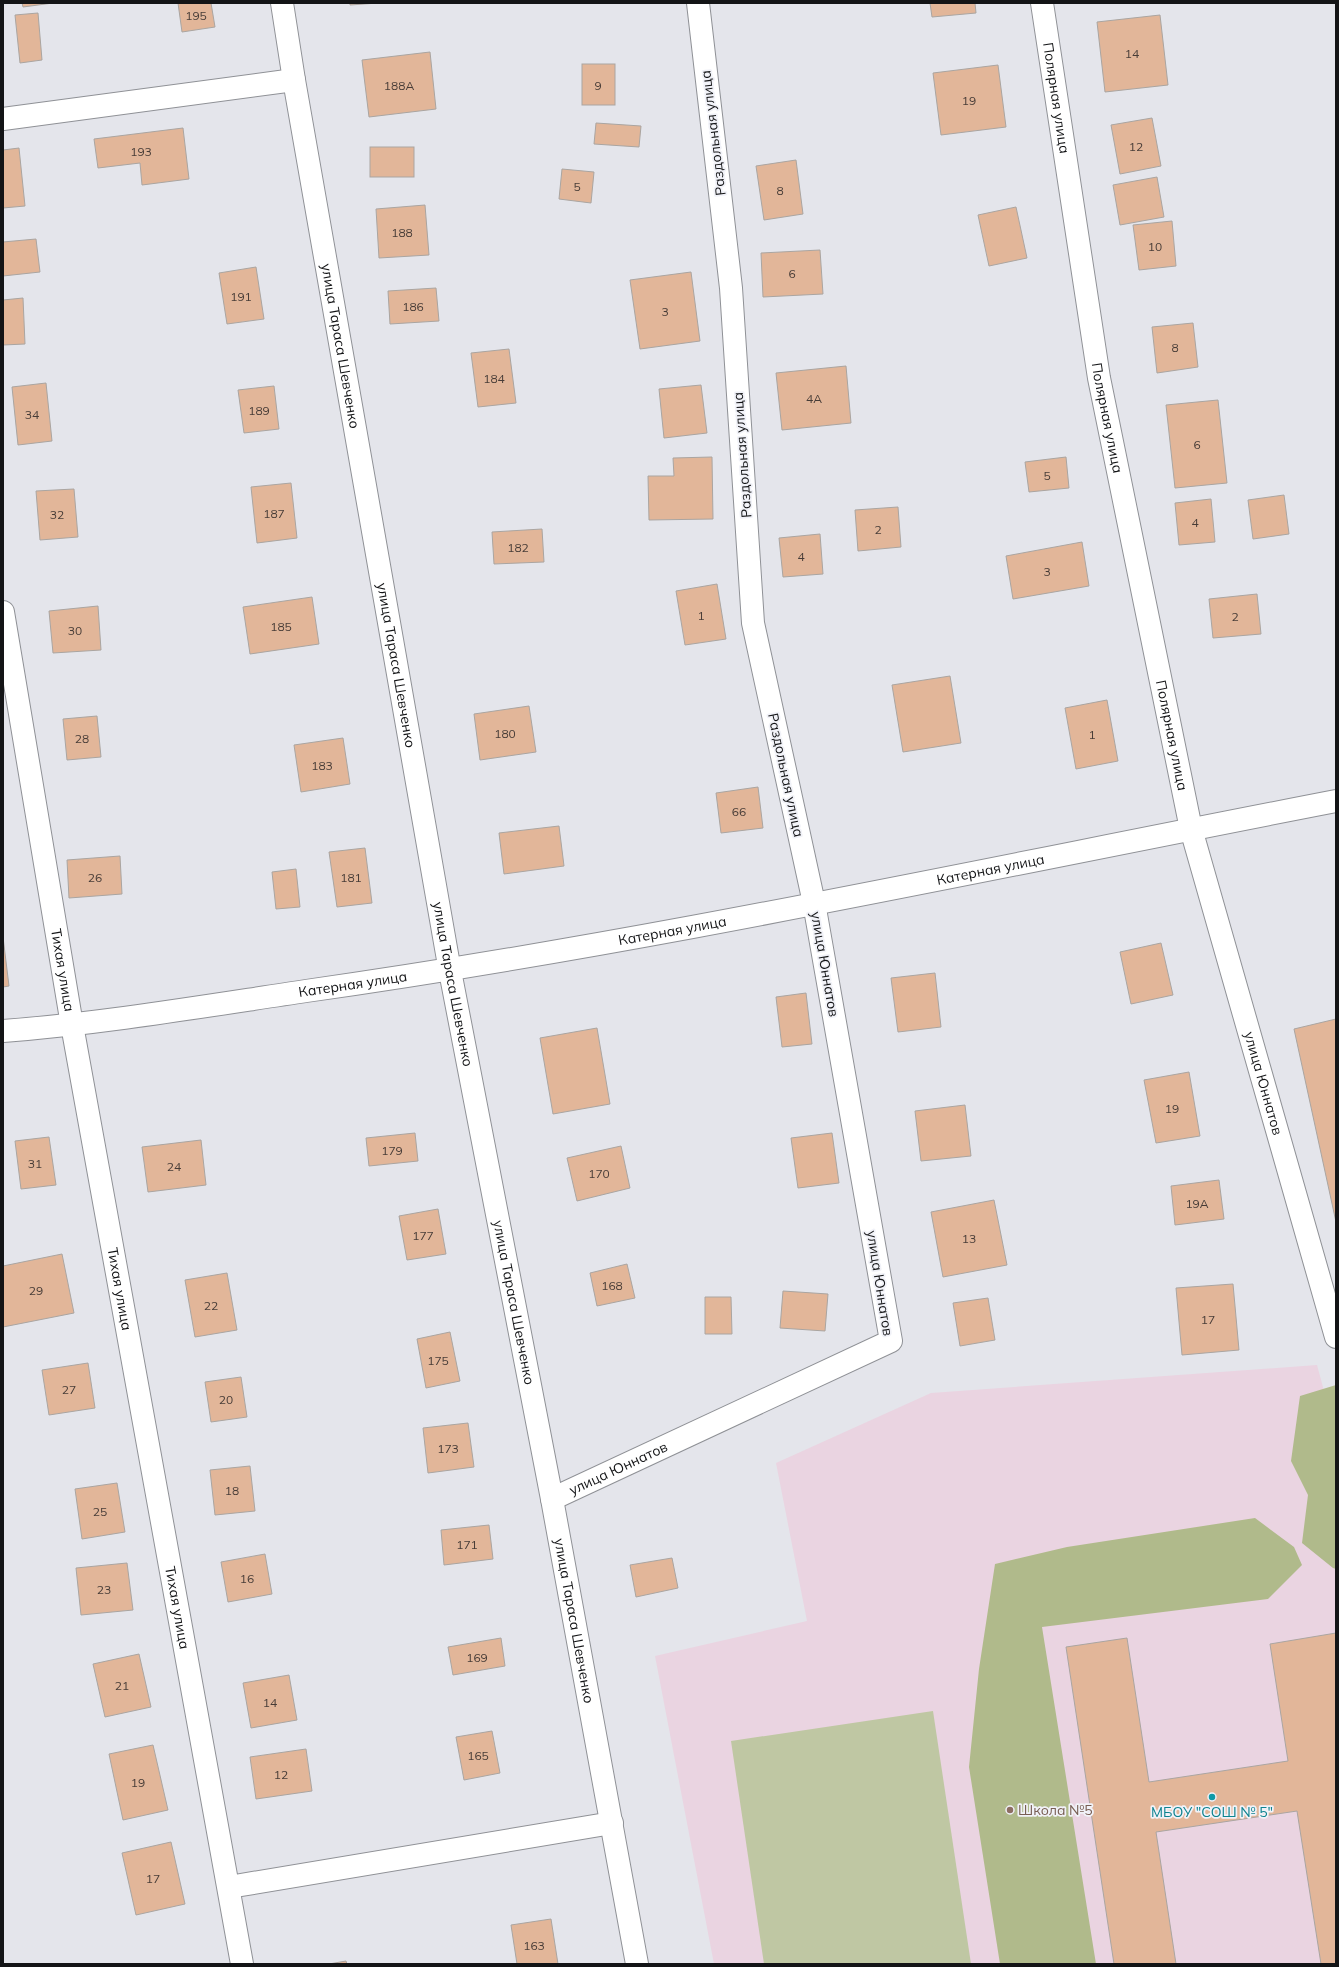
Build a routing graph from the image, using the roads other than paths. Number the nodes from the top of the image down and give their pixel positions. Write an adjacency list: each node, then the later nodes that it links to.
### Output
1 (282, 3): 4 (street, улица Тараса Шевченко)
2 (698, 3): 9 (street, Раздольная улица)
3 (1042, 3): 8 (street, Полярная улица)
4 (294, 80): 5 (street); 10 (street, улица Тараса Шевченко)
5 (3, 119)
6 (3, 612): 11 (street, Тихая улица)
7 (1336, 801): 8 (street, Катерная улица)
8 (1191, 829): 9 (street, Катерная улица); 13 (street, улица Юннатов)
9 (814, 903): 10 (street, Катерная улица); 14 (street, улица Юннатов)
10 (450, 971): 11 (street, Катерная улица); 14 (street, улица Тараса Шевченко)
11 (72, 1025): 12 (street, Катерная улица); 16 (street, Тихая улица)
12 (3, 1031)
13 (1336, 1337)
14 (552, 1499): 15 (street, улица Тараса Шевченко)
15 (612, 1823): 16 (street); 18 (street, улица Тараса Шевченко)
16 (228, 1887): 17 (street, Тихая улица)
17 (242, 1964)
18 (637, 1964)

